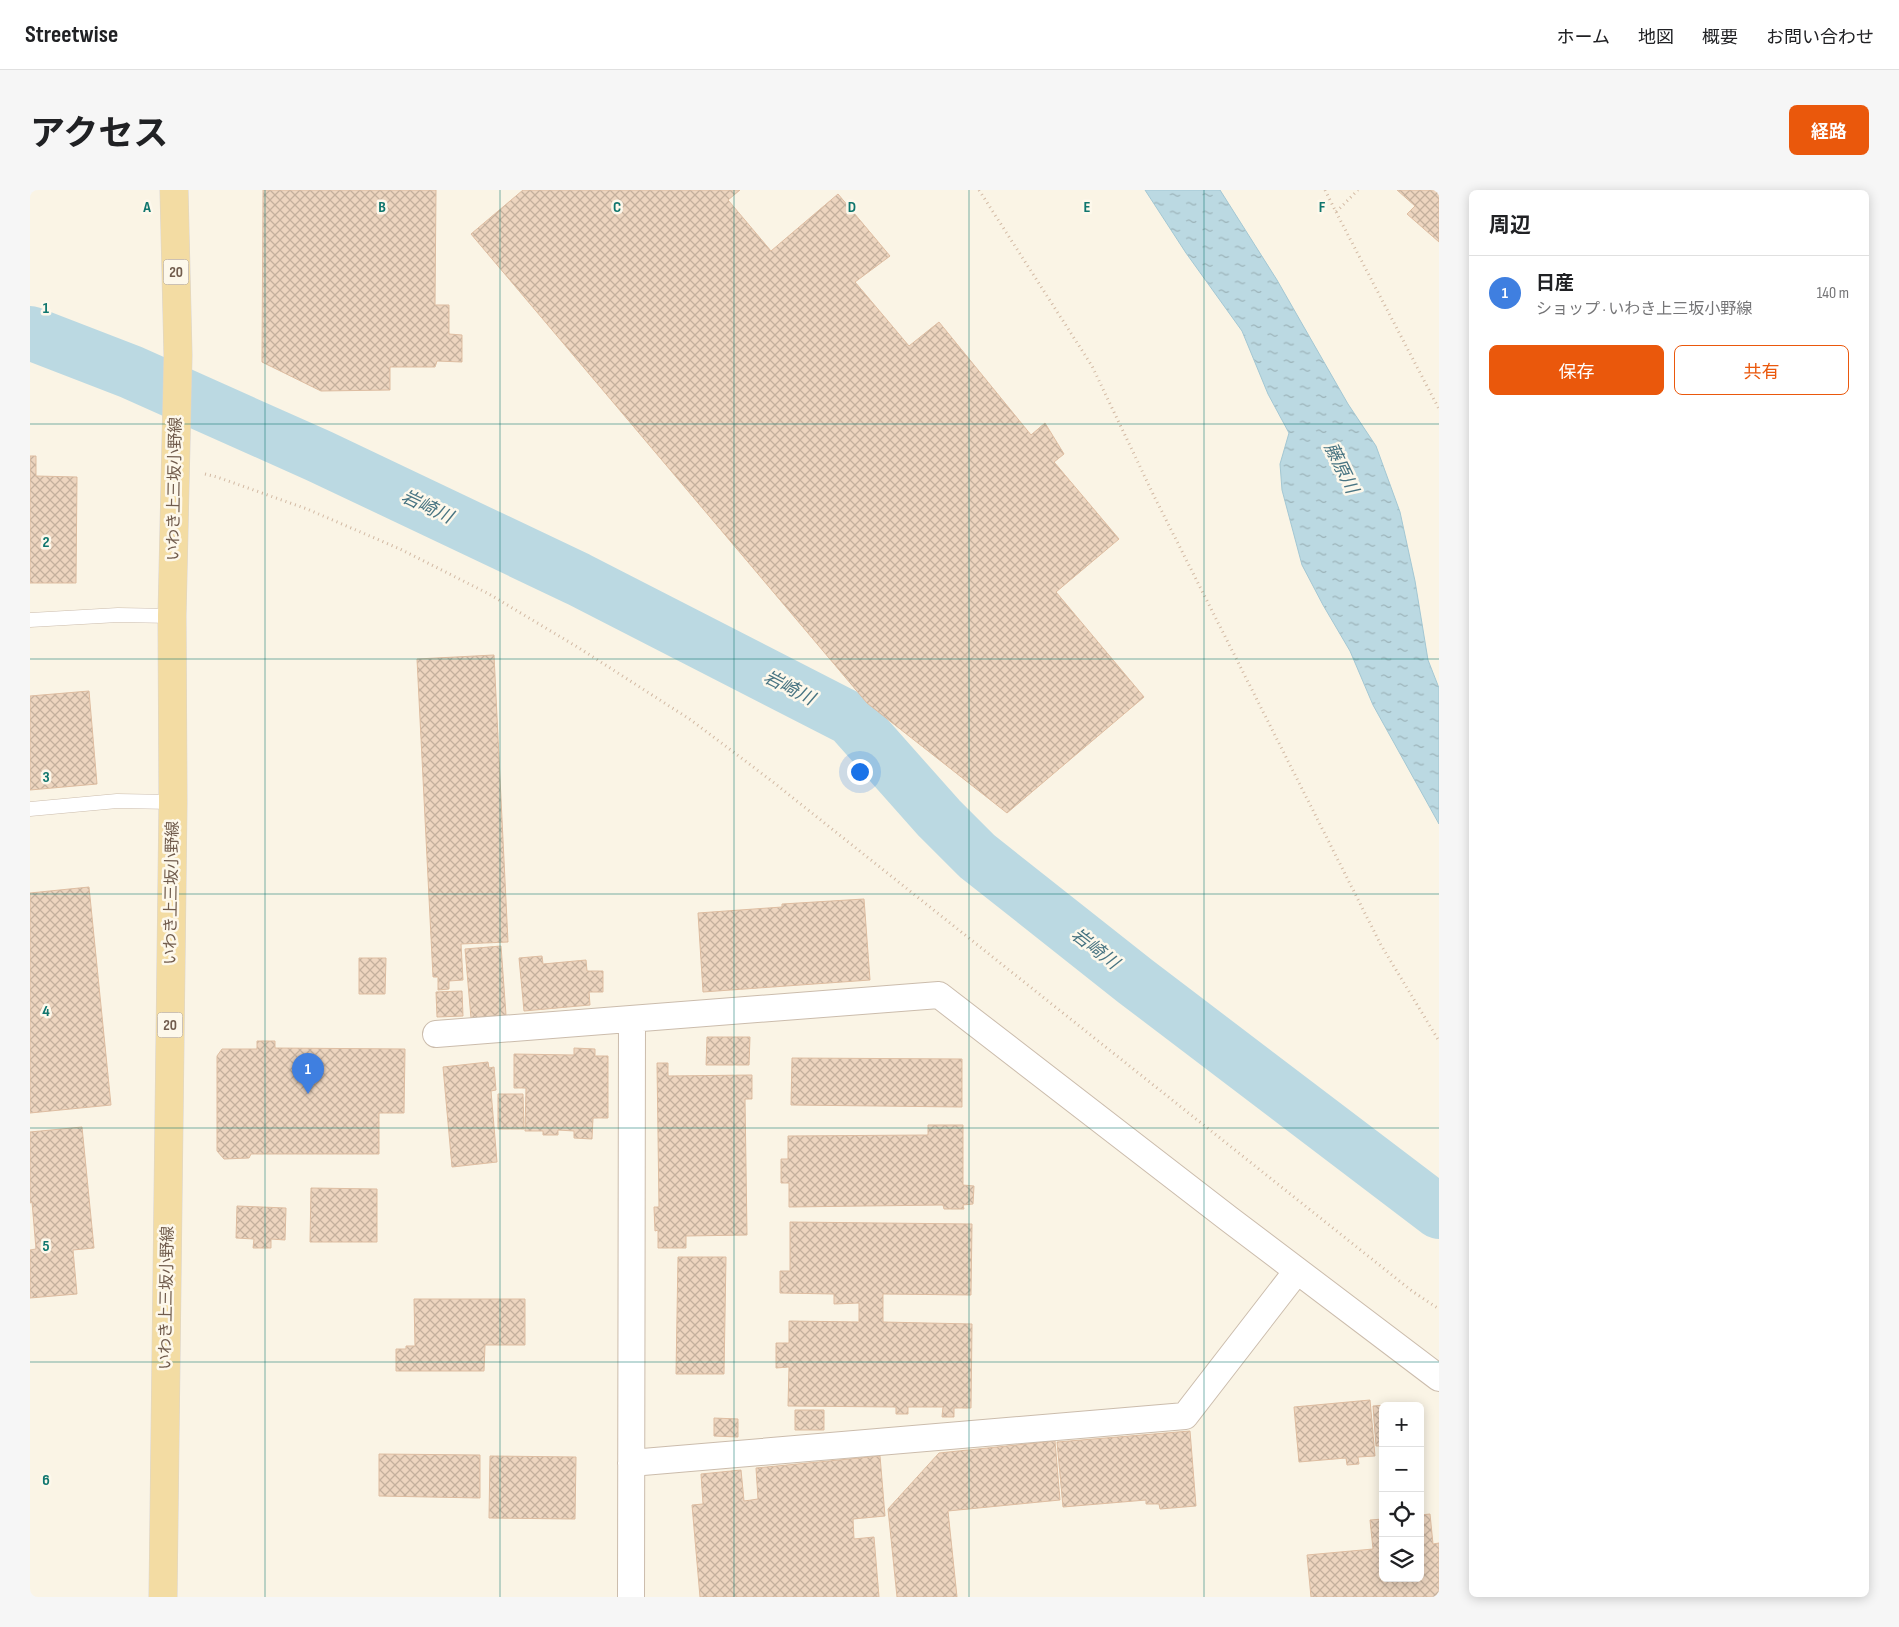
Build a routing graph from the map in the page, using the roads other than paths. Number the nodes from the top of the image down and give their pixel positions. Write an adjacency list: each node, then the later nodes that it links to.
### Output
1 (174, 190): 2 (main road, いわき上三坂小野線 / 20)
2 (172, 616): 3 (lane); 4 (main road, いわき上三坂小野線 / 20)
3 (30, 620)
4 (173, 802): 5 (lane); 11 (main road, いわき上三坂小野線 / 20)
5 (30, 808)
6 (632, 1019): 7 (street); 8 (street); 10 (street)
7 (436, 1034)
8 (1297, 1271): 9 (street); 10 (street)
9 (1439, 1378)
10 (631, 1463): 12 (street)
11 (163, 1597)
12 (631, 1597)

